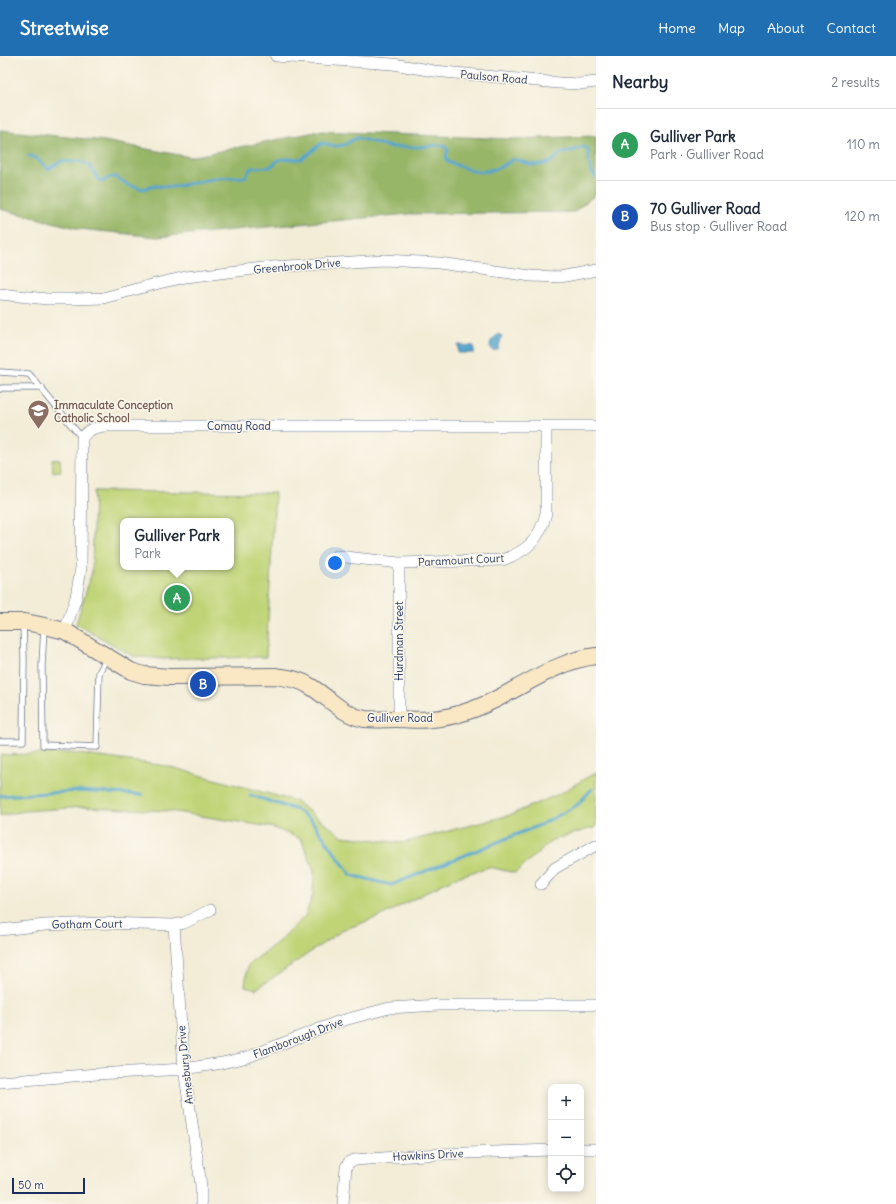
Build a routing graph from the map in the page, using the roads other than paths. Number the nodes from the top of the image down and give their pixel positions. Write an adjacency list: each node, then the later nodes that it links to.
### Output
1 (276, 56): 3 (street, Paulson Road)
2 (378, 56): 3 (street, Paulson Road)
3 (393, 64): 4 (street, Paulson Road)
4 (596, 82)
5 (596, 270): 6 (street, Greenbrook Drive)
6 (0, 294)
7 (0, 372): 8 (lane)
8 (42, 388): 9 (lane); 12 (lane)
9 (0, 389)
10 (546, 426): 11 (street, Comay Road); 12 (street, Comay Road); 14 (street, Paramount Court)
11 (596, 426)
12 (82, 438): 18 (street)
13 (337, 556): 14 (street, Paramount Court)
14 (399, 563): 21 (street, Hurdman Street)
15 (0, 622): 16 (street, Gulliver Road)
16 (23, 622): 17 (street, Gulliver Road); 22 (lane)
17 (45, 626): 18 (street, Gulliver Road); 20 (lane)
18 (65, 631): 20 (street, Gulliver Road)
19 (596, 656): 21 (street, Gulliver Road)
20 (107, 657): 21 (street, Gulliver Road)
21 (399, 719)
22 (0, 741)
23 (596, 845): 24 (street)
24 (541, 884)
25 (210, 910): 26 (street)
26 (174, 925): 27 (street, Gotham Court); 29 (street, Amesbury Drive)
27 (0, 930)
28 (596, 1005): 29 (street, Flamborough Drive)
29 (184, 1069): 30 (street, Flamborough Drive); 34 (street, Amesbury Drive)
30 (0, 1082)
31 (584, 1149): 32 (street)
32 (596, 1149)
33 (548, 1150): 35 (street, Hawkins Drive)
34 (201, 1204)
35 (343, 1204)

